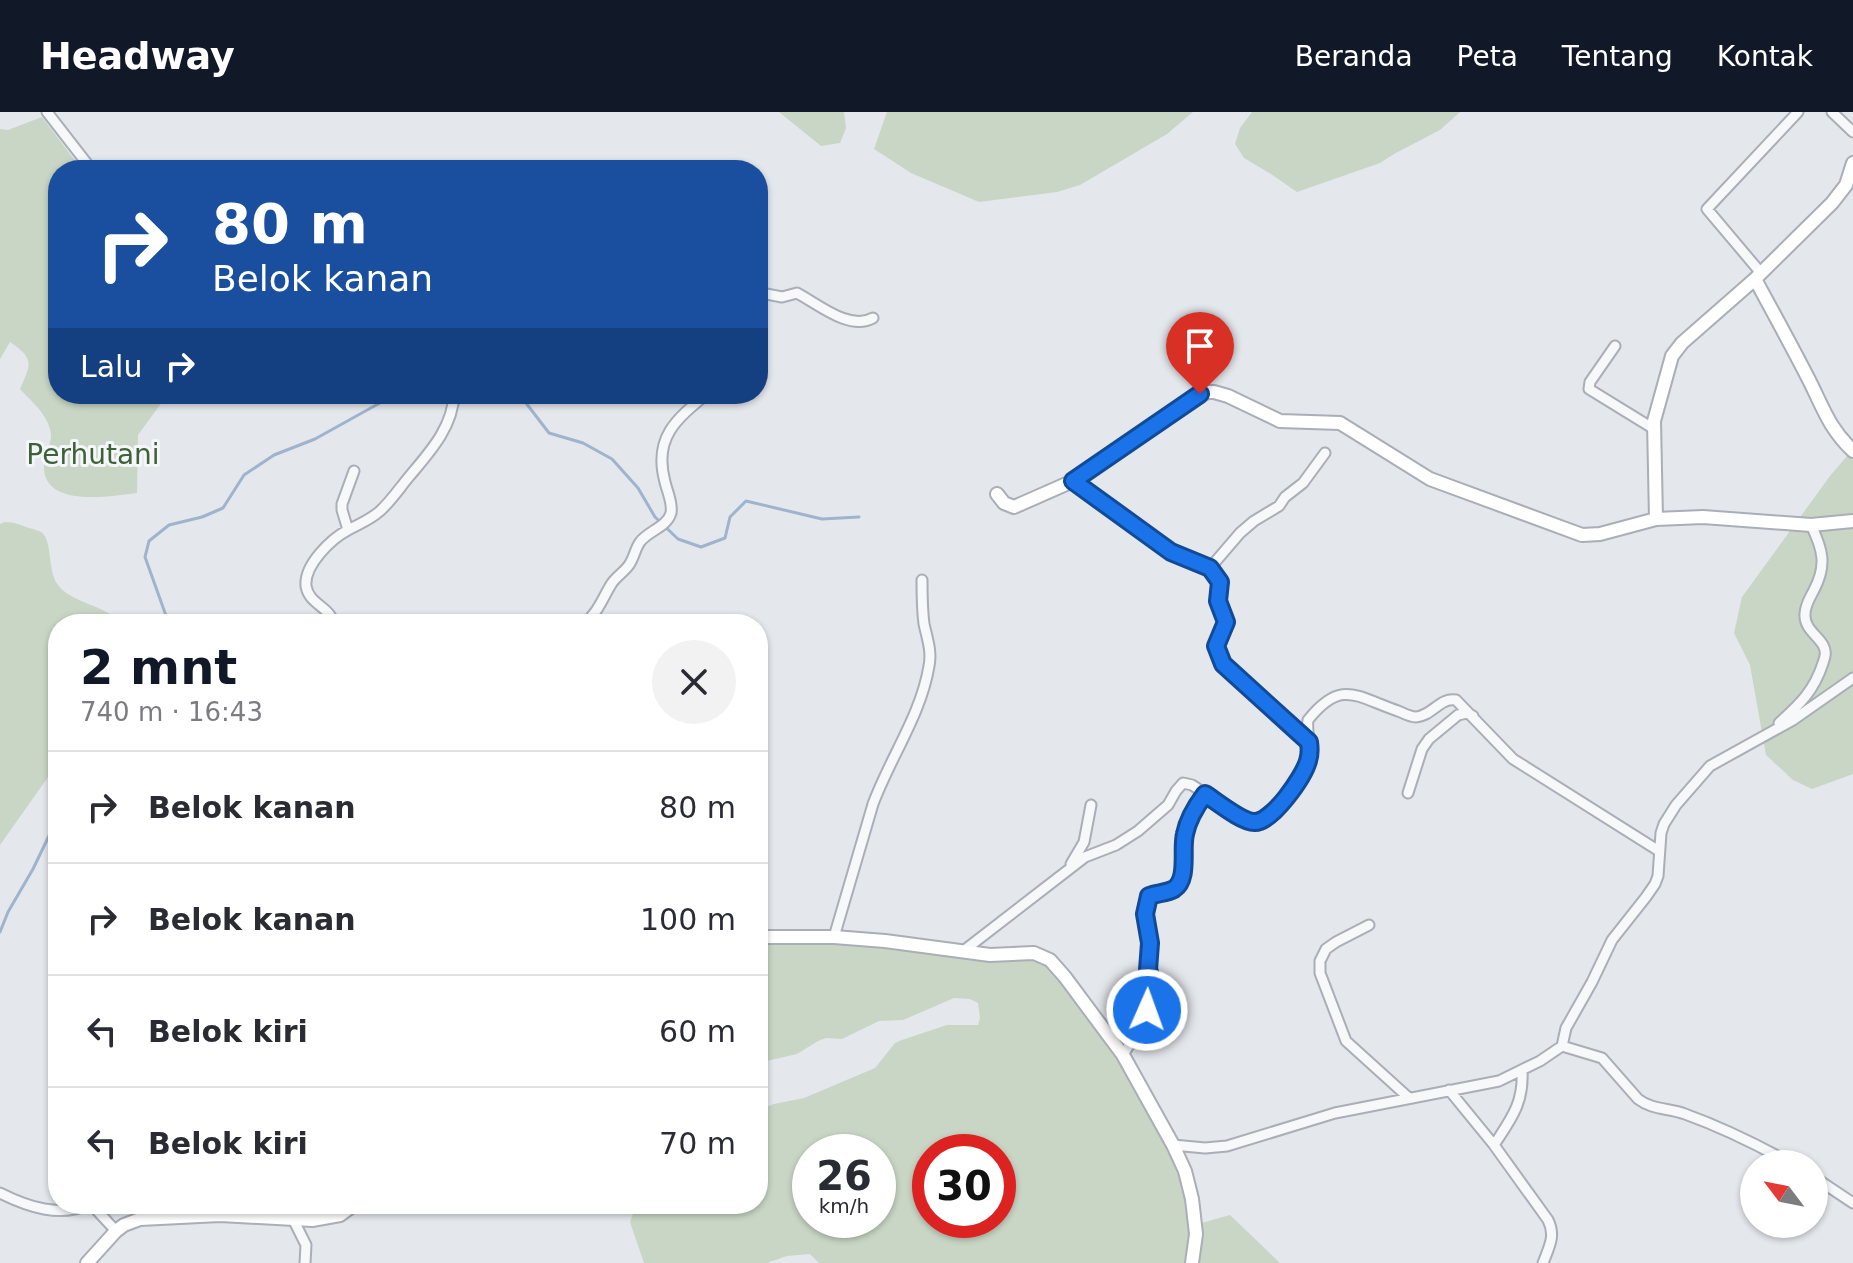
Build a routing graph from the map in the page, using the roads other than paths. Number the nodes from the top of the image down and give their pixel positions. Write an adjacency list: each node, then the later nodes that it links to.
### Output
1 (47, 112): 5 (street)
2 (1798, 112): 7 (street)
3 (1832, 112): 4 (street)
4 (1853, 132)
5 (84, 160)
6 (1853, 163): 7 (street)
7 (1758, 276): 13 (street); 14 (street)
8 (768, 294): 9 (street)
9 (873, 318)
10 (1615, 346): 13 (street)
11 (452, 404): 22 (street)
12 (696, 404): 26 (street)
13 (1654, 429): 19 (street)
14 (1853, 451)
15 (1325, 453): 23 (street)
16 (354, 471): 22 (street)
17 (1073, 481): 18 (street); 19 (street); 23 (street)
18 (997, 494)
19 (1656, 519): 21 (street)
20 (1853, 521): 21 (street)
21 (1811, 525): 29 (street)
22 (348, 530): 25 (street)
23 (1210, 568): 30 (street)
24 (922, 580): 38 (street)
25 (330, 614)
26 (594, 614)
27 (1853, 678): 29 (street)
28 (1473, 716): 30 (street); 31 (street); 34 (street)
29 (1768, 734): 34 (street)
30 (1309, 742): 32 (street)
31 (1408, 793)
32 (1205, 794): 35 (street); 41 (street)
33 (1091, 805): 35 (street)
34 (1659, 851): 40 (street)
35 (1068, 871): 39 (street)
36 (1369, 925): 44 (street)
37 (768, 937): 38 (street)
38 (834, 937): 39 (street)
39 (962, 952): 41 (street)
40 (1562, 1046): 42 (street); 47 (street)
41 (1123, 1055): 45 (street)
42 (1522, 1070): 43 (street); 46 (street)
43 (1449, 1090): 44 (street); 46 (street)
44 (1409, 1098): 45 (street)
45 (1173, 1145): 58 (street)
46 (1494, 1145): 59 (street)
47 (1765, 1150)
48 (1828, 1186): 50 (street)
49 (0, 1193): 51 (street)
50 (1853, 1203)
51 (48, 1210)
52 (100, 1214): 55 (street)
53 (341, 1214): 54 (street)
54 (293, 1219): 55 (street); 57 (street)
55 (116, 1231): 56 (street)
56 (87, 1263)
57 (305, 1263)
58 (1192, 1263)
59 (1543, 1263)

